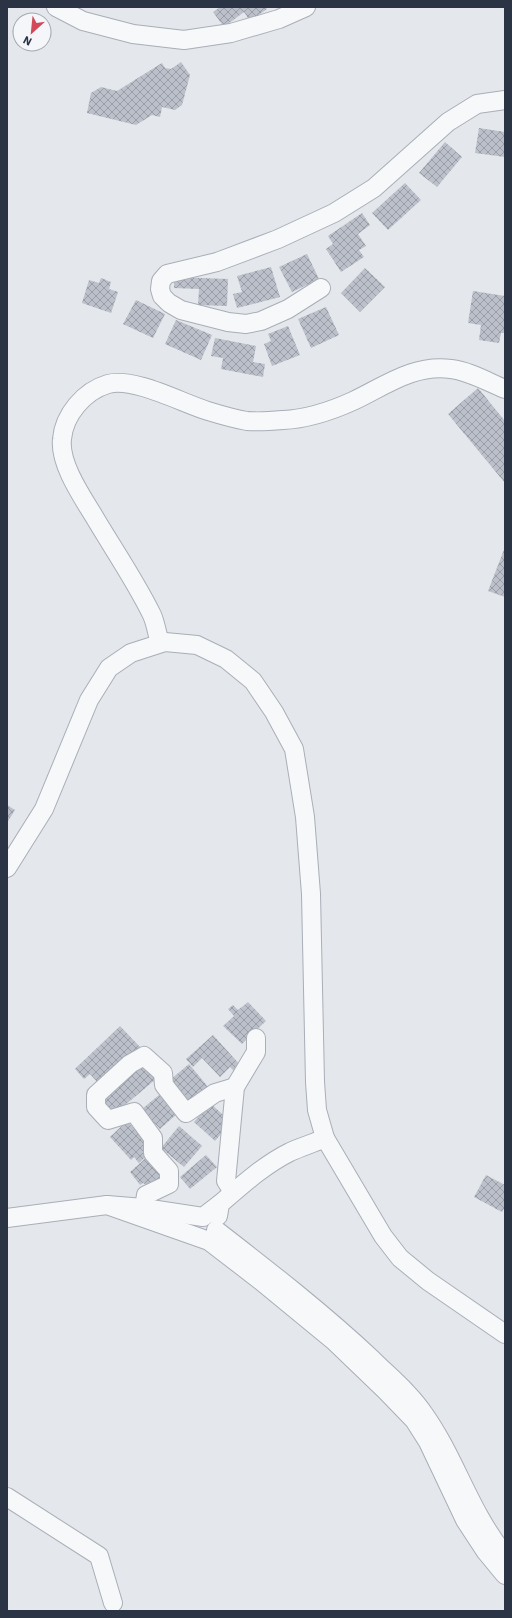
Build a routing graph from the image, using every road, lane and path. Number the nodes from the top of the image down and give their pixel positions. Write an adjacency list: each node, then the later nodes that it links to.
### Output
1 (56, 7): 2 (street)
2 (306, 7)
3 (505, 100): 4 (street)
4 (321, 288)
5 (505, 389): 6 (street)
6 (160, 643): 7 (street); 10 (street)
7 (7, 868)
8 (256, 1038): 9 (street)
9 (235, 1087): 11 (street); 14 (street)
10 (325, 1138): 11 (street); 17 (street)
11 (233, 1192): 12 (street)
12 (220, 1204): 14 (street); 16 (street)
13 (107, 1205): 14 (street); 15 (street); 16 (street)
14 (144, 1208)
15 (7, 1218)
16 (212, 1235): 19 (street); 20 (street)
17 (505, 1334)
18 (7, 1497): 21 (street)
19 (505, 1555)
20 (505, 1575)
21 (113, 1603)

